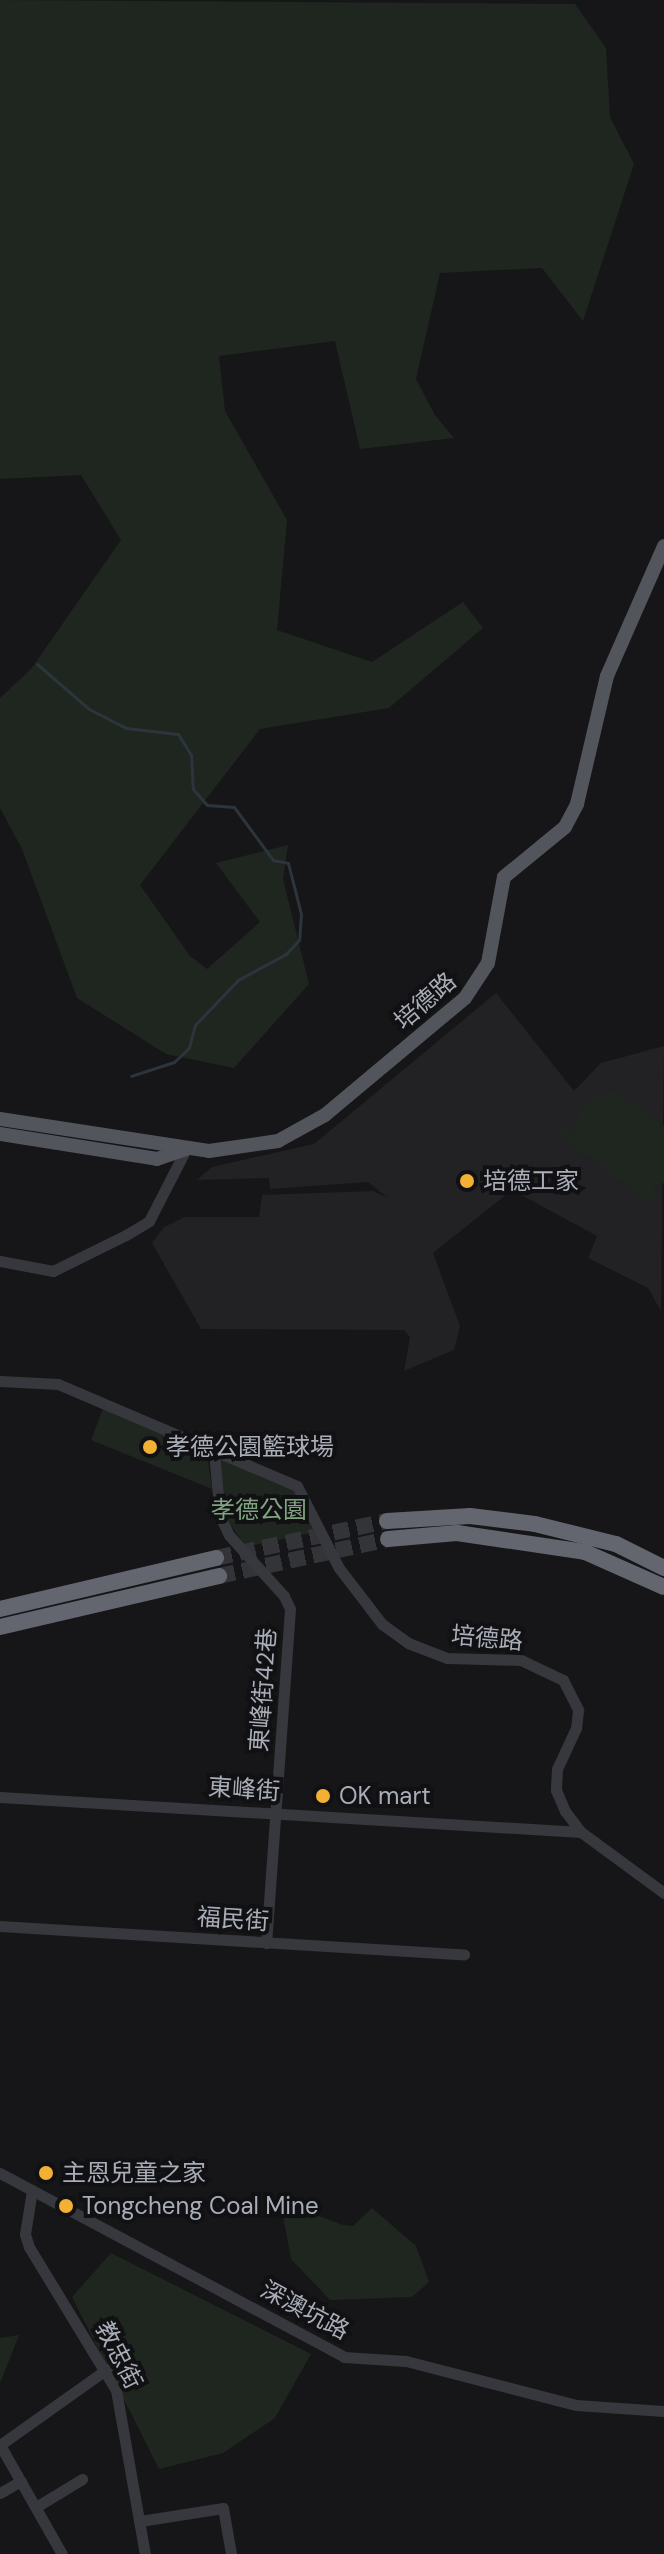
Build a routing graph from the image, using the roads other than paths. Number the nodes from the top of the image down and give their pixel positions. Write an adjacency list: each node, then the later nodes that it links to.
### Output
1 (664, 546): 4 (main road, 培德路)
2 (0, 1119): 4 (main road)
3 (0, 1134): 4 (main road)
4 (186, 1149): 5 (street)
5 (0, 1261)
6 (0, 1381): 7 (street, 培德路)
7 (214, 1453): 19 (street, 東峰街42巷); 20 (street, 培德路)
8 (387, 1521): 9 (highway)
9 (424, 1525): 10 (highway); 12 (highway); 12 (highway)
10 (388, 1539)
11 (216, 1558): 16 (highway)
12 (636, 1562): 13 (highway); 15 (highway)
13 (664, 1568)
14 (219, 1576): 17 (highway)
15 (664, 1587)
16 (0, 1609)
17 (0, 1627)
18 (0, 1797): 19 (street, 東峰街)
19 (276, 1813): 20 (street, 東峰街); 23 (street, 東峰街42巷)
20 (581, 1832): 21 (street, 培德路)
21 (664, 1893)
22 (0, 1926): 23 (street, 福民街)
23 (266, 1943): 24 (street, 福民街)
24 (464, 1954)
25 (0, 2173): 26 (street, 深澳坑路)
26 (32, 2190): 27 (street, 教忠街); 28 (street, 深澳坑路)
27 (107, 2369): 29 (street); 34 (street, 教忠街)
28 (664, 2411)
29 (0, 2445): 31 (street)
30 (82, 2479): 33 (street)
31 (21, 2481): 32 (street); 33 (street)
32 (0, 2493)
33 (36, 2507): 35 (street)
34 (140, 2521): 36 (street, 教忠街); 37 (street)
35 (62, 2554)
36 (145, 2554)
37 (231, 2554)

